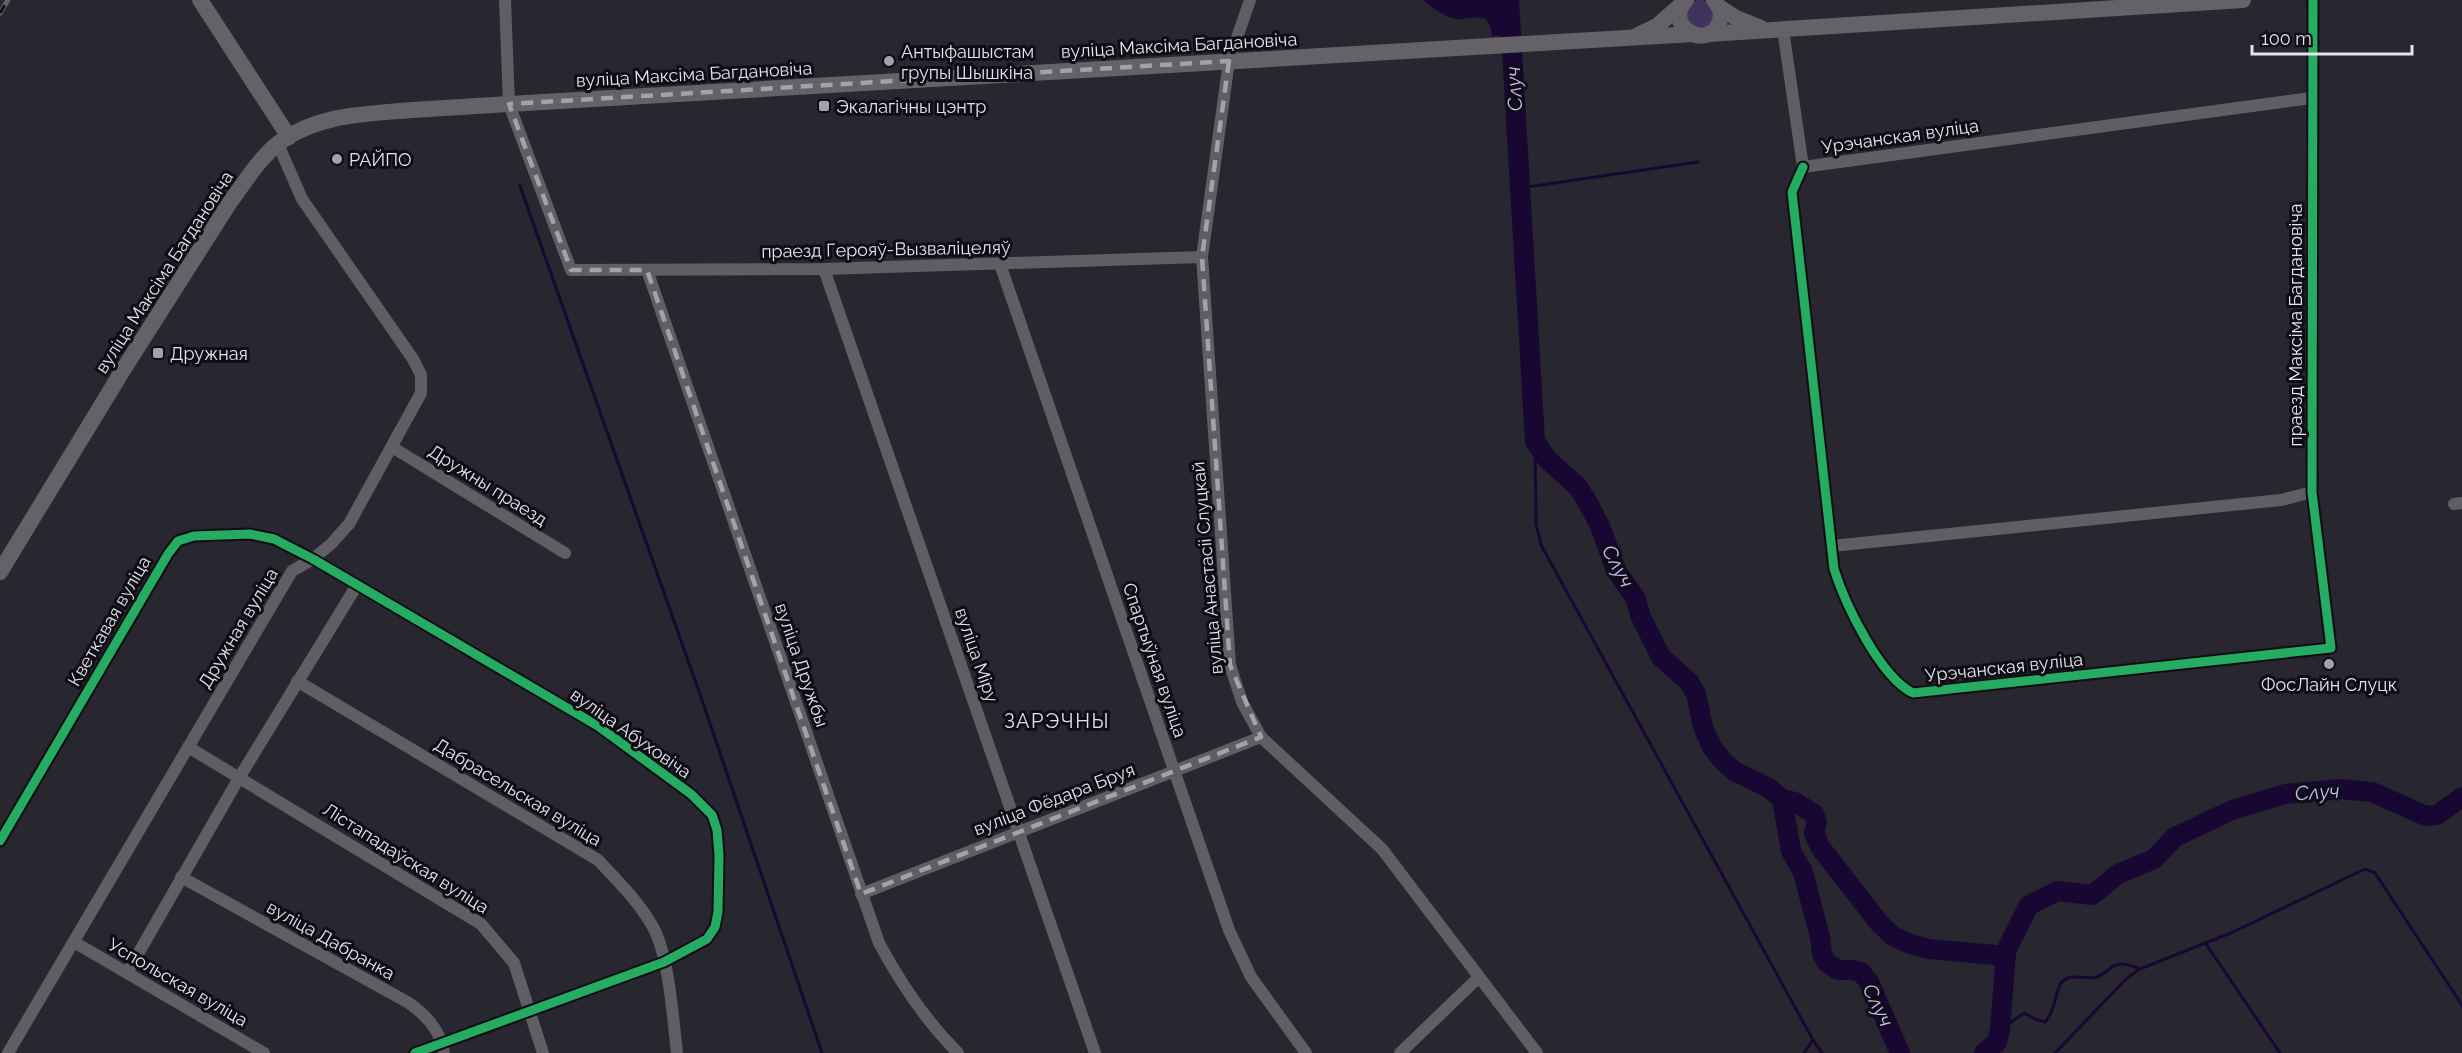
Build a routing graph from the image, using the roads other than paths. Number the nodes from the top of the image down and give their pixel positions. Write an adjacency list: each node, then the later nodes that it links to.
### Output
1 (200, 0): 15 (main road)
2 (505, 0): 14 (street)
3 (1250, 0): 12 (street, вуліца Анастасіі Слуцкай)
4 (2243, 0): 6 (main road, вуліца Максіма Багдановіча)
5 (2313, 0): 13 (street, праезд Максіма Багдановіча)
6 (2218, 1): 9 (main road, вуліца Максіма Багдановіча)
7 (1685, 2): 10 (main road); 11 (main road, вуліца Максіма Багдановіча)
8 (1717, 3): 9 (main road, вуліца Максіма Багдановіча); 10 (main road)
9 (1776, 30): 10 (main road, вуліца Максіма Багдановіча); 16 (street)
10 (1701, 34): 11 (main road, вуліца Максіма Багдановіча)
11 (1628, 40): 12 (main road, вуліца Максіма Багдановіча)
12 (1229, 61): 14 (main road, вуліца Максіма Багдановіча); 17 (street, вуліца Анастасіі Слуцкай)
13 (2311, 98): 16 (street, Урэчанская вуліца); 22 (street, праезд Максіма Багдановіча)
14 (509, 104): 15 (main road, вуліца Максіма Багдановіча); 20 (street, праезд Герояў-Вызваліцеляў)
15 (283, 140): 21 (street, Дружная вуліца); 26 (main road, вуліца Максіма Багдановіча)
16 (1803, 167): 23 (street, Урэчанская вуліца)
17 (1202, 257): 18 (street, праезд Герояў-Вызваліцеляў); 30 (street, вуліца Анастасіі Слуцкай)
18 (1000, 264): 19 (street, праезд Герояў-Вызваліцеляў); 32 (street, Спартыўная вуліца)
19 (824, 269): 20 (street, праезд Герояў-Вызваліцеляў); 34 (street, вуліца Міру)
20 (647, 270): 37 (street, вуліца Дружбы)
21 (392, 447): 24 (street, Дружны праезд); 25 (street, Дружная вуліца)
22 (2312, 492): 23 (street); 28 (street, праезд Максіма Багдановіча)
23 (1832, 546): 28 (street, Урэчанская вуліца)
24 (565, 553)
25 (313, 559): 27 (street, вуліца Абуховіча); 31 (street, Дружная вуліца); 35 (street, Кветкавая вуліца)
26 (0, 572)
27 (357, 585): 29 (street); 39 (street, вуліца Абуховіча)
28 (2331, 648)
29 (297, 681): 33 (street); 39 (street, Дабрасельская вуліца)
30 (1260, 737): 32 (street, вуліца Фёдара Бруя); 41 (street, вуліца Анастасіі Слуцкай)
31 (188, 747): 33 (street, Лістападаўская вуліца); 38 (street, Дружная вуліца)
32 (1175, 771): 34 (street, вуліца Фёдара Бруя); 51 (street, Спартыўная вуліца)
33 (239, 778): 36 (street); 42 (street, Лістападаўская вуліца)
34 (1019, 832): 37 (street, вуліца Фёдара Бруя); 50 (street, вуліца Міру)
35 (0, 841)
36 (181, 877): 40 (street); 43 (street, вуліца Дабранка)
37 (861, 894): 49 (street, вуліца Дружбы)
38 (74, 942): 40 (street, Успольская вуліца); 44 (street, Дружная вуліца)
39 (664, 962): 42 (street, вуліца Абуховіча); 48 (street, Дабрасельская вуліца)
40 (127, 973): 45 (street, Успольская вуліца)
41 (1479, 976): 52 (street); 53 (street, вуліца Анастасіі Слуцкай)
42 (530, 1011): 43 (street, вуліца Абуховіча); 47 (street, Лістападаўская вуліца)
43 (444, 1048): 46 (street, вуліца Абуховіча)
44 (8, 1053)
45 (264, 1053)
46 (415, 1053)
47 (543, 1053)
48 (677, 1053)
49 (958, 1053)
50 (1095, 1053)
51 (1306, 1053)
52 (1400, 1053)
53 (1537, 1053)

